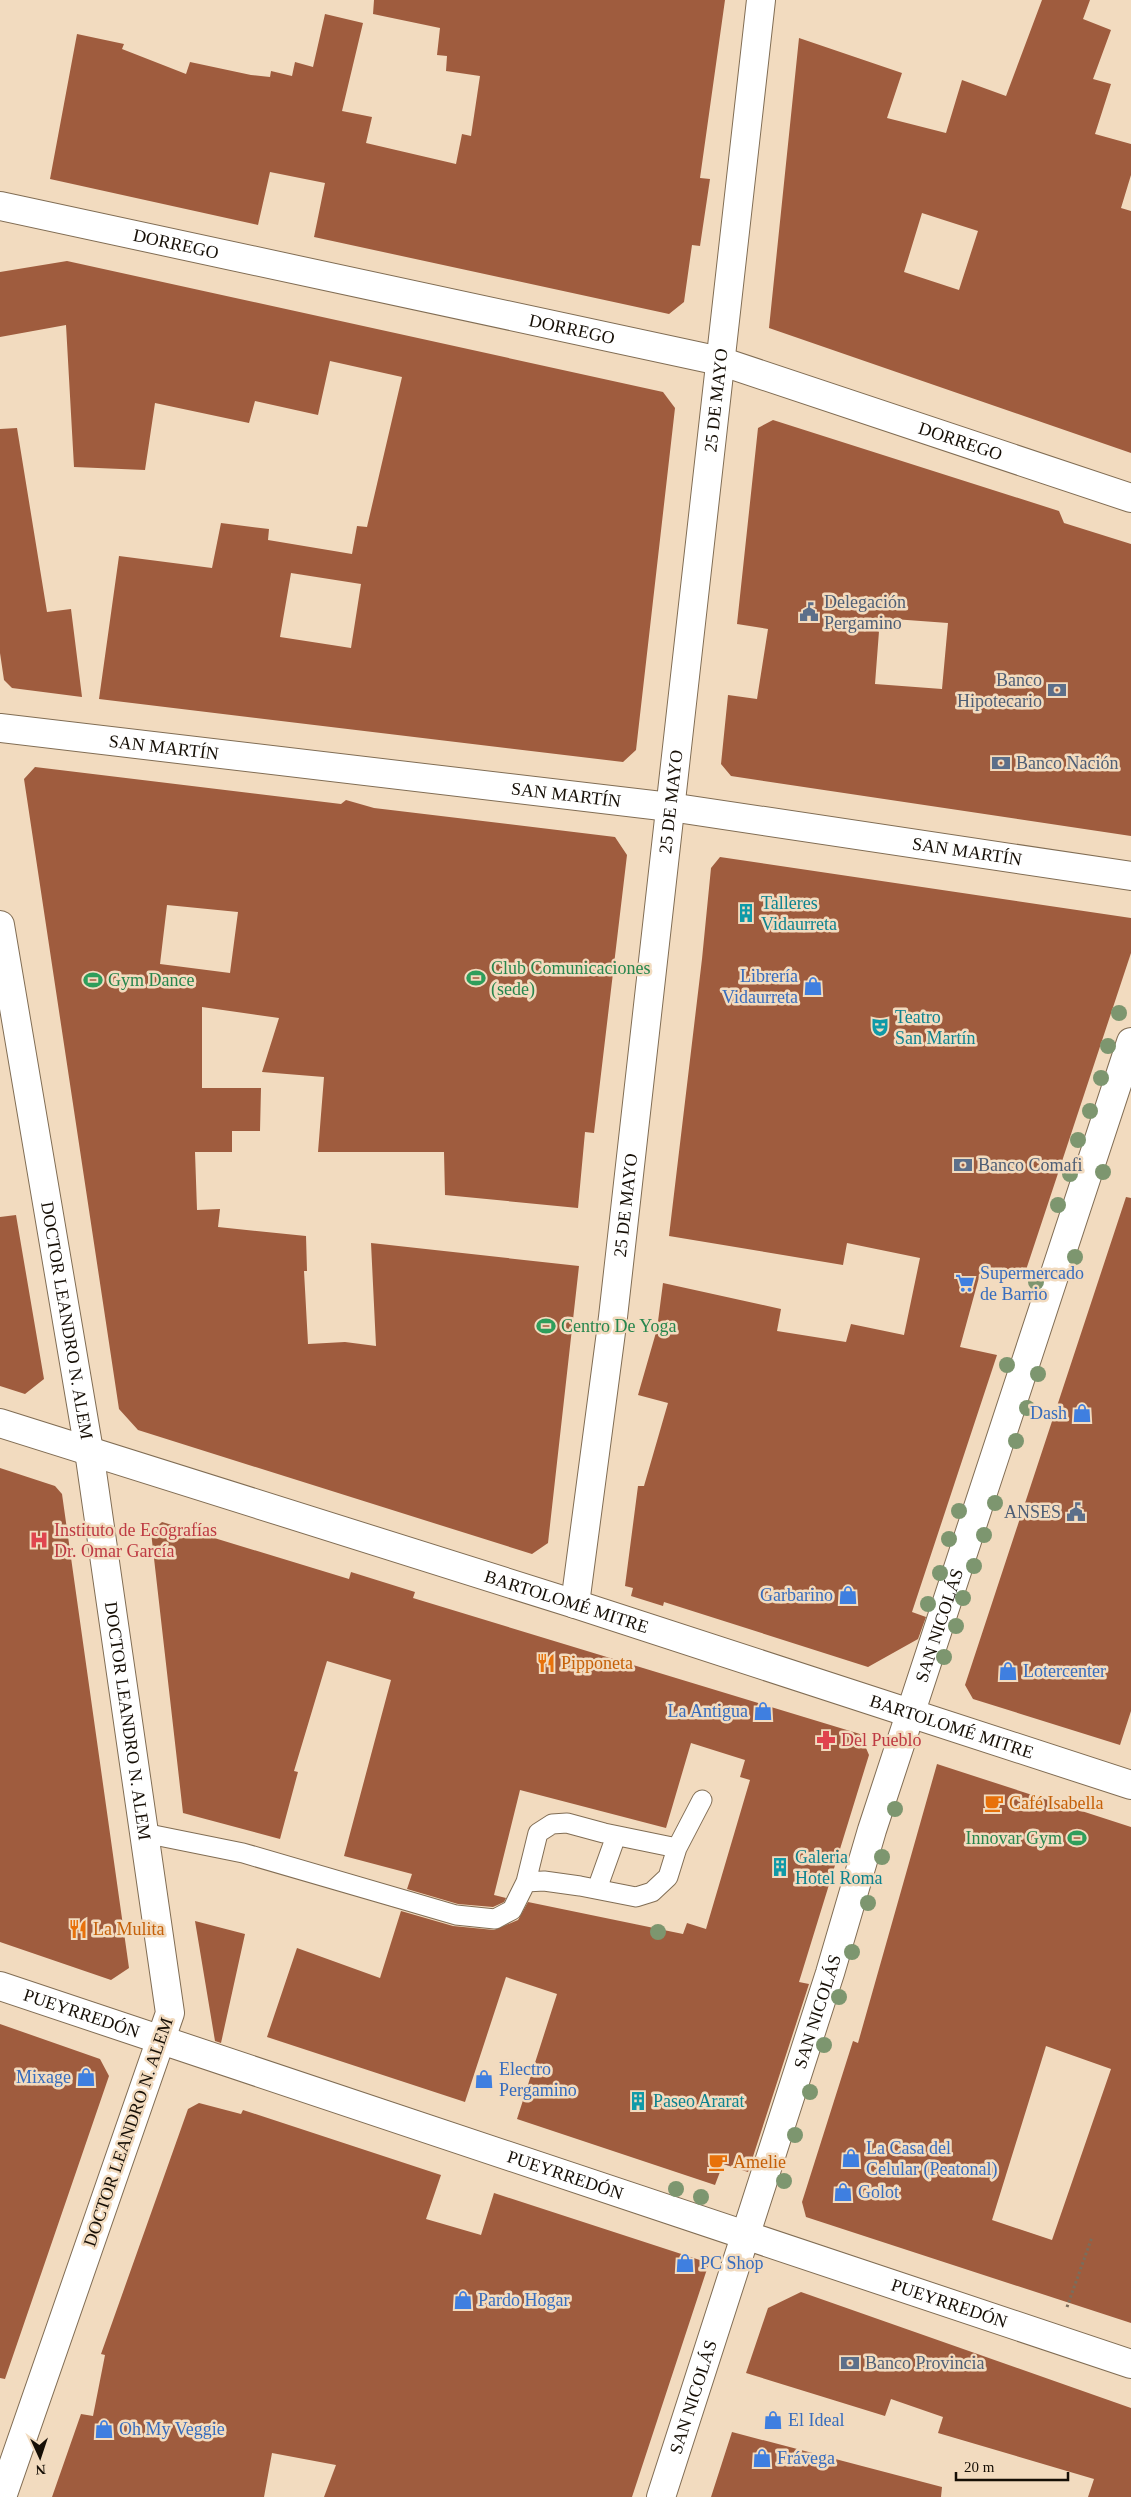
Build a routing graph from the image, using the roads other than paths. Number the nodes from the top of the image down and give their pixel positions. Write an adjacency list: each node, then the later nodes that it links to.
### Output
1 (762, 0): 3 (street, 25 DE MAYO)
2 (0, 206): 3 (street, DORREGO)
3 (720, 361): 4 (street, DORREGO); 6 (street, 25 DE MAYO)
4 (1131, 498)
5 (0, 728): 6 (street, SAN MARTÍN)
6 (670, 807): 7 (street, SAN MARTÍN); 12 (street, 25 DE MAYO)
7 (1131, 876)
8 (0, 930): 11 (street, DOCTOR LEANDRO N. ALEM)
9 (1131, 1042): 13 (street, SAN NICOLÁS)
10 (0, 1423): 11 (street, BARTOLOMÉ MITRE)
11 (89, 1451): 12 (street, BARTOLOMÉ MITRE); 16 (street, DOCTOR LEANDRO N. ALEM)
12 (575, 1604): 13 (street, BARTOLOMÉ MITRE)
13 (911, 1712): 14 (street, BARTOLOMÉ MITRE); 23 (street, SAN NICOLÁS)
14 (1131, 1785)
15 (702, 1800): 18 (lane)
16 (144, 1833): 19 (lane); 22 (street, DOCTOR LEANDRO N. ALEM)
17 (616, 1836): 18 (lane); 19 (lane); 20 (lane)
18 (677, 1848): 20 (lane)
19 (526, 1882): 20 (lane)
20 (597, 1889)
21 (0, 1986): 22 (street, PUEYRREDÓN)
22 (161, 2040): 23 (street, PUEYRREDÓN); 25 (street, DOCTOR LEANDRO N. ALEM)
23 (746, 2235): 24 (street, PUEYRREDÓN); 26 (street, SAN NICOLÁS)
24 (1131, 2364)
25 (2, 2497)
26 (661, 2497)

